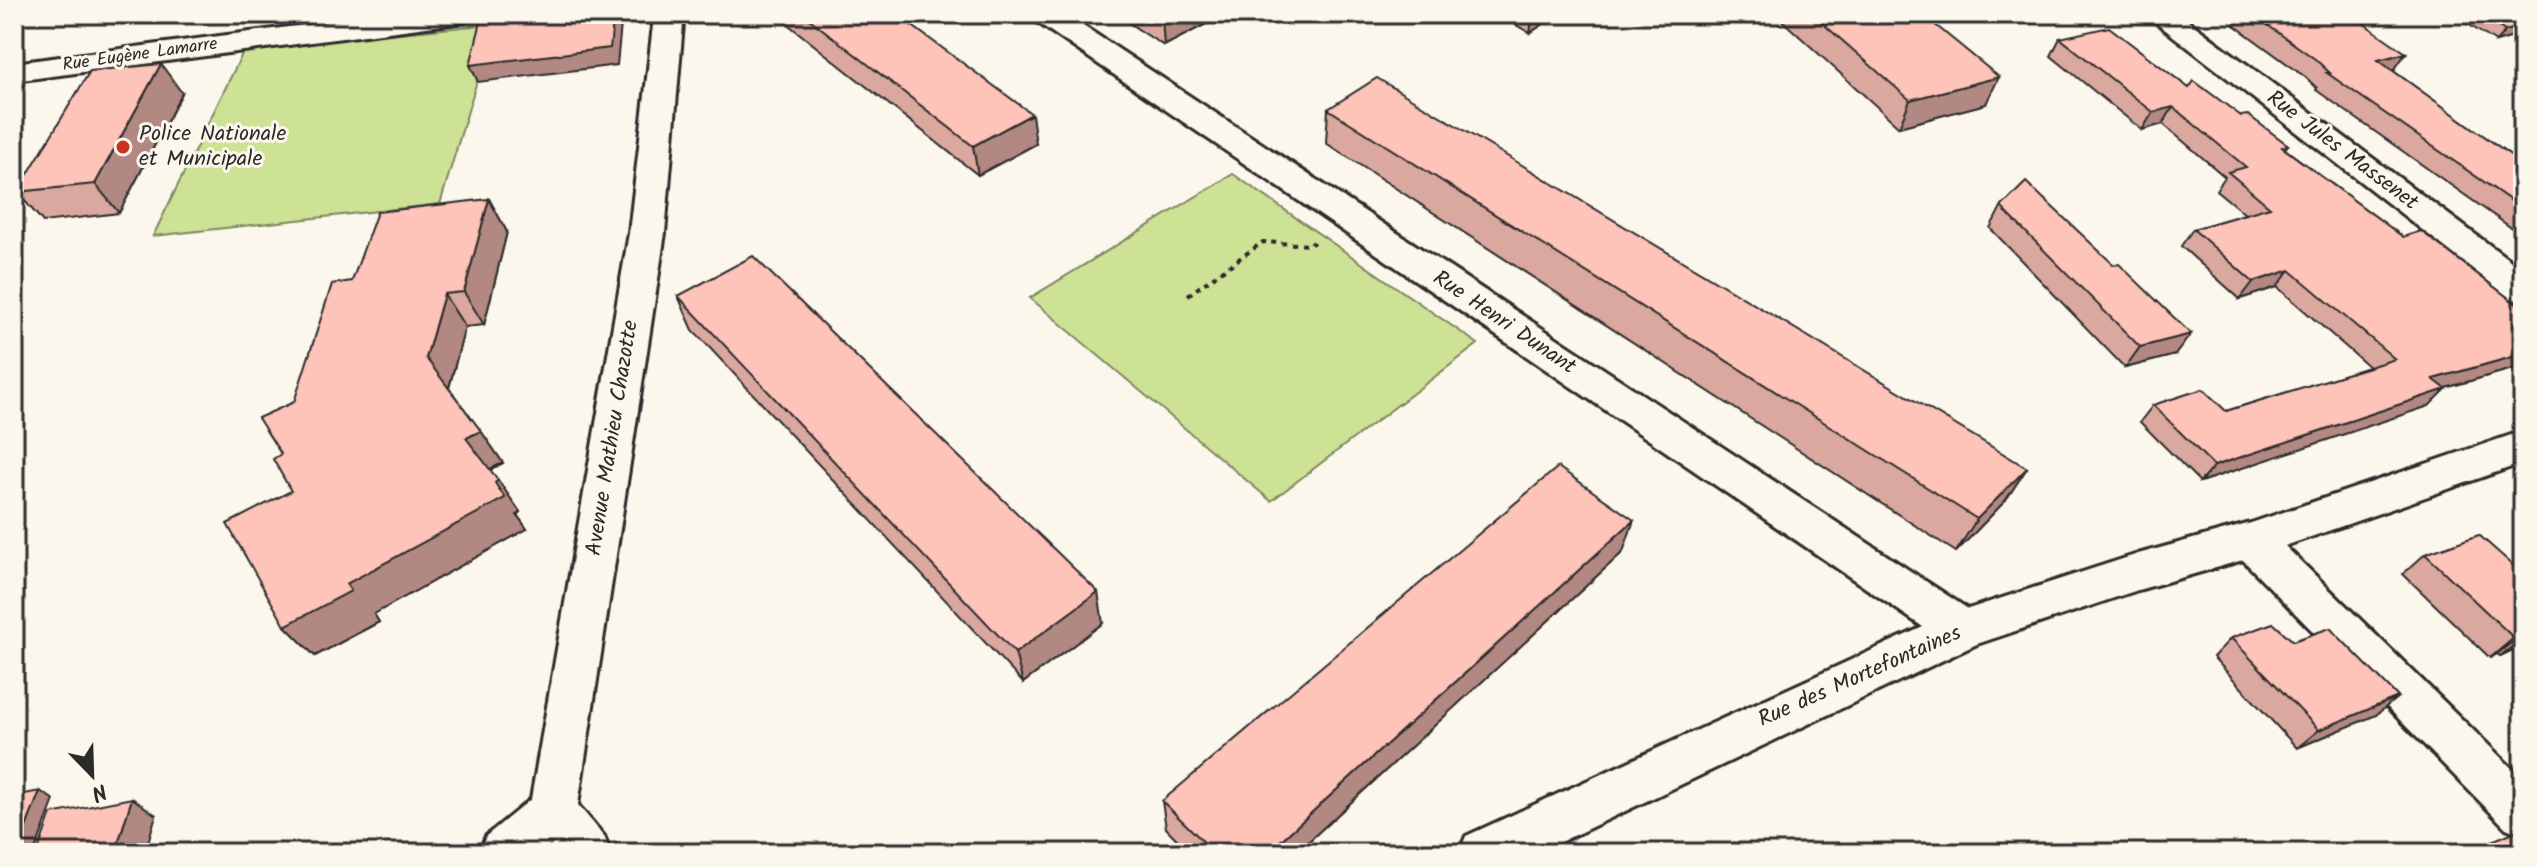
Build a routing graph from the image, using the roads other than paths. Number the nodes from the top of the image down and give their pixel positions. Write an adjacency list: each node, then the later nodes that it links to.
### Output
1 (457, 14): 5 (street, Rue Eugène Lamarre)
2 (659, 14): 10 (street, Avenue Mathieu Chazotte)
3 (1045, 14): 9 (street, Rue Henri Dunant)
4 (2160, 14): 6 (street, Rue Jules Massenet)
5 (14, 72)
6 (2523, 289)
7 (2523, 447): 8 (street, Rue des Mortefontaines)
8 (2251, 540): 9 (street, Rue des Mortefontaines); 11 (street)
9 (1963, 630): 14 (street, Rue des Mortefontaines)
10 (553, 811): 12 (street); 13 (street)
11 (2523, 812)
12 (504, 853)
13 (586, 853)
14 (1484, 853)

